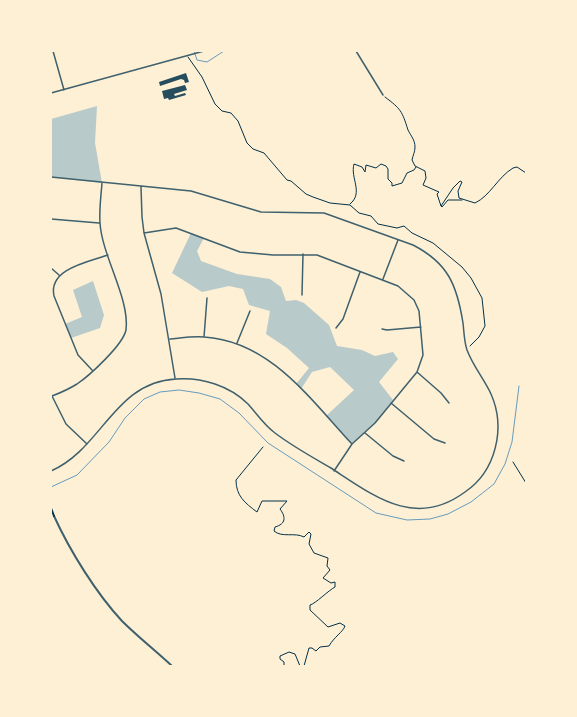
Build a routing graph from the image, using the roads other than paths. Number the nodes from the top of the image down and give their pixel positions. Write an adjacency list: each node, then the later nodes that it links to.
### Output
1 (53, 51): 4 (street)
2 (204, 51): 4 (street)
3 (356, 51): 6 (street)
4 (64, 90): 5 (street)
5 (51, 93)
6 (383, 95)
7 (51, 177): 8 (street)
8 (102, 183): 9 (street); 11 (street)
9 (141, 188): 12 (street); 13 (street)
10 (51, 219): 11 (street)
11 (100, 224): 15 (street)
12 (144, 233): 14 (street); 27 (street)
13 (398, 240): 19 (street); 41 (street)
14 (303, 254): 17 (street); 20 (street)
15 (108, 255): 18 (street); 29 (street)
16 (51, 268): 18 (street)
17 (360, 272): 19 (street); 24 (street)
18 (59, 275): 29 (street)
19 (383, 280): 23 (street)
20 (302, 295)
21 (207, 298): 26 (street)
22 (250, 311): 28 (street)
23 (421, 327): 25 (street); 30 (street)
24 (336, 328)
25 (382, 329)
26 (204, 337): 27 (street); 28 (street)
27 (170, 339): 31 (street)
28 (237, 343): 38 (street)
29 (92, 370): 32 (street)
30 (417, 372): 33 (street); 34 (street)
31 (175, 379): 37 (street); 41 (street)
32 (51, 395): 37 (street)
33 (449, 402)
34 (391, 403): 35 (street); 36 (street)
35 (365, 433): 38 (street); 39 (street)
36 (445, 442)
37 (87, 444): 40 (street)
38 (352, 444): 41 (street)
39 (404, 461)
40 (51, 471)
41 (334, 471)
42 (51, 508): 43 (main road)
43 (52, 516): 44 (street)
44 (172, 666)

